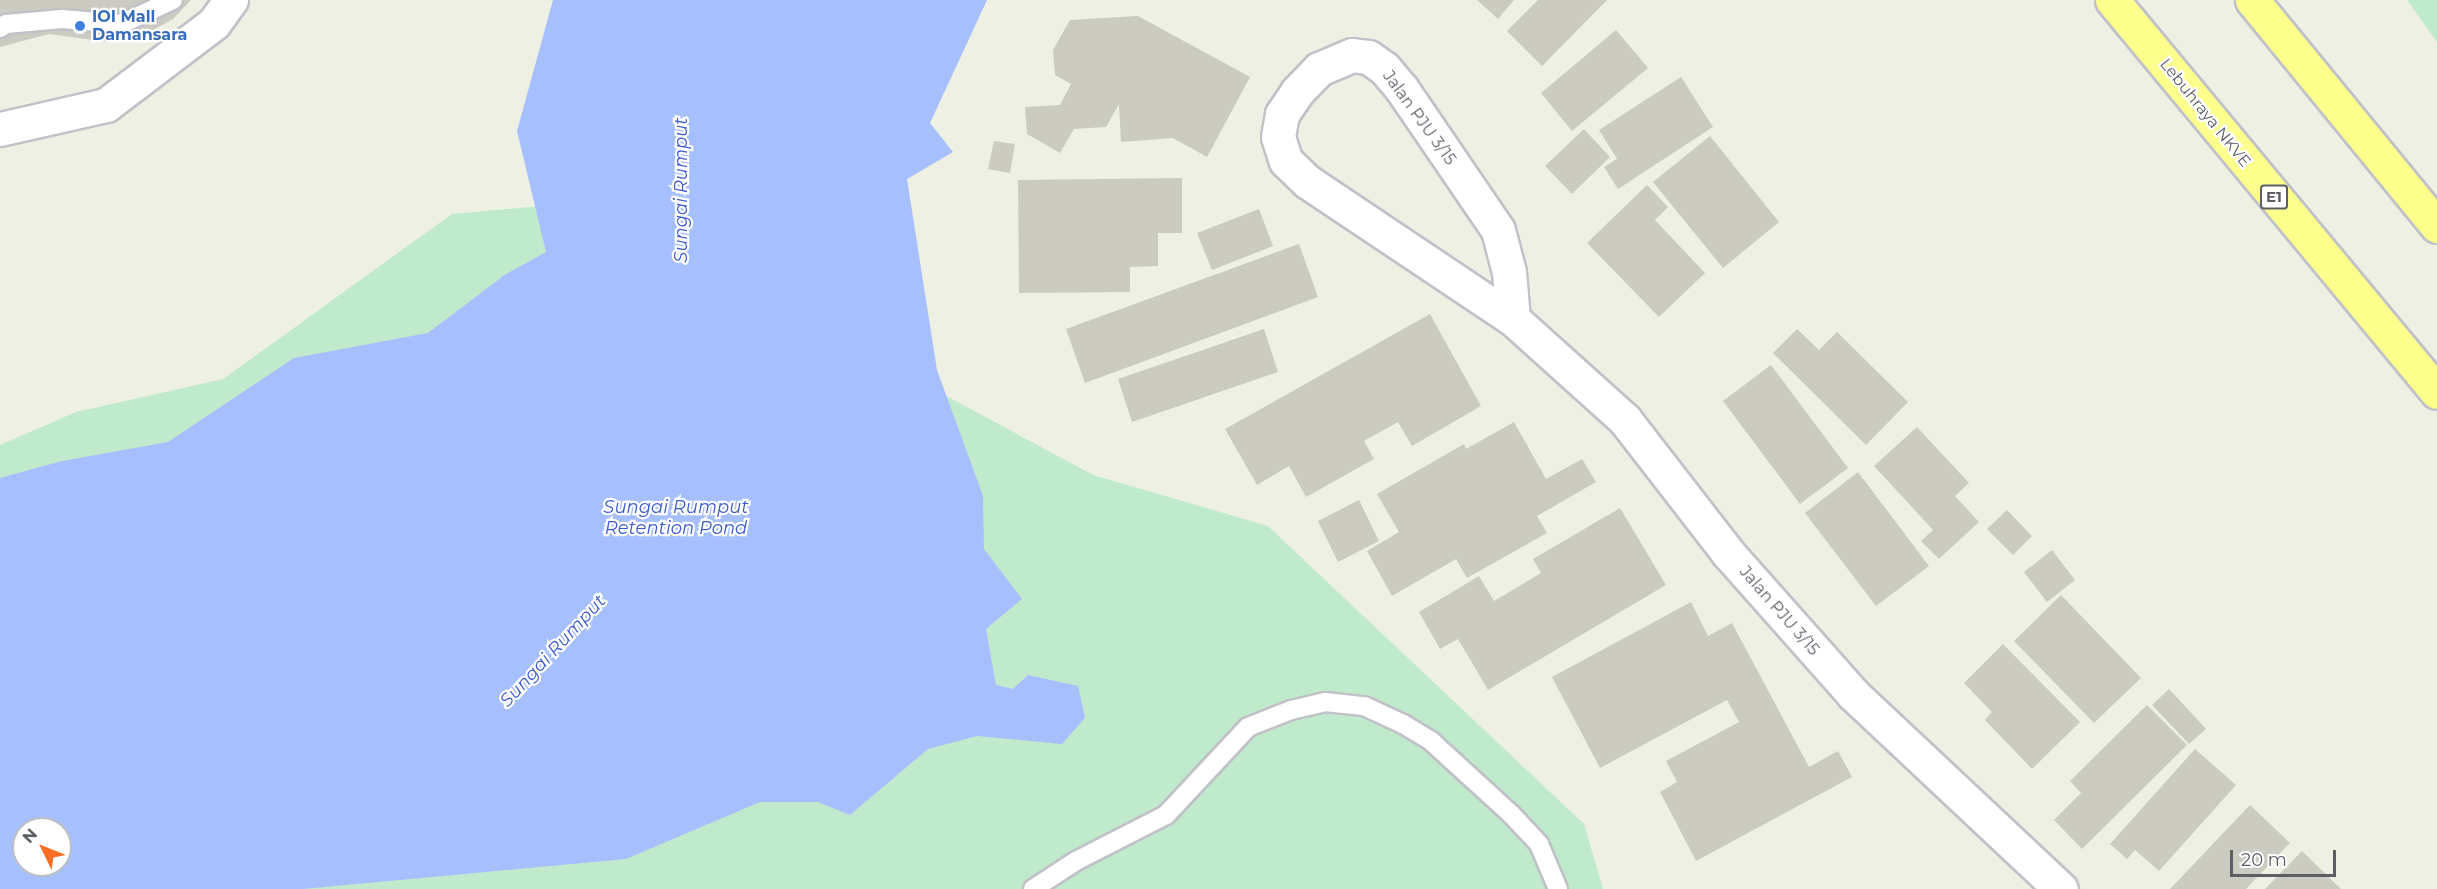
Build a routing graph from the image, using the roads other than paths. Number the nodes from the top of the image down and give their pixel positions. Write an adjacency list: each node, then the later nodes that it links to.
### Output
1 (173, 0): 5 (lane)
2 (231, 0): 6 (street)
3 (2112, 0): 9 (highway, Lebuhraya NKVE / E1)
4 (2252, 0): 7 (highway)
5 (0, 28)
6 (0, 129)
7 (2437, 226)
8 (1513, 319): 8 (street, Jalan PJU 3/15); 12 (street, Jalan PJU 3/15)
9 (2437, 392)
10 (1033, 889): 11 (lane)
11 (1558, 889)
12 (2061, 889)

